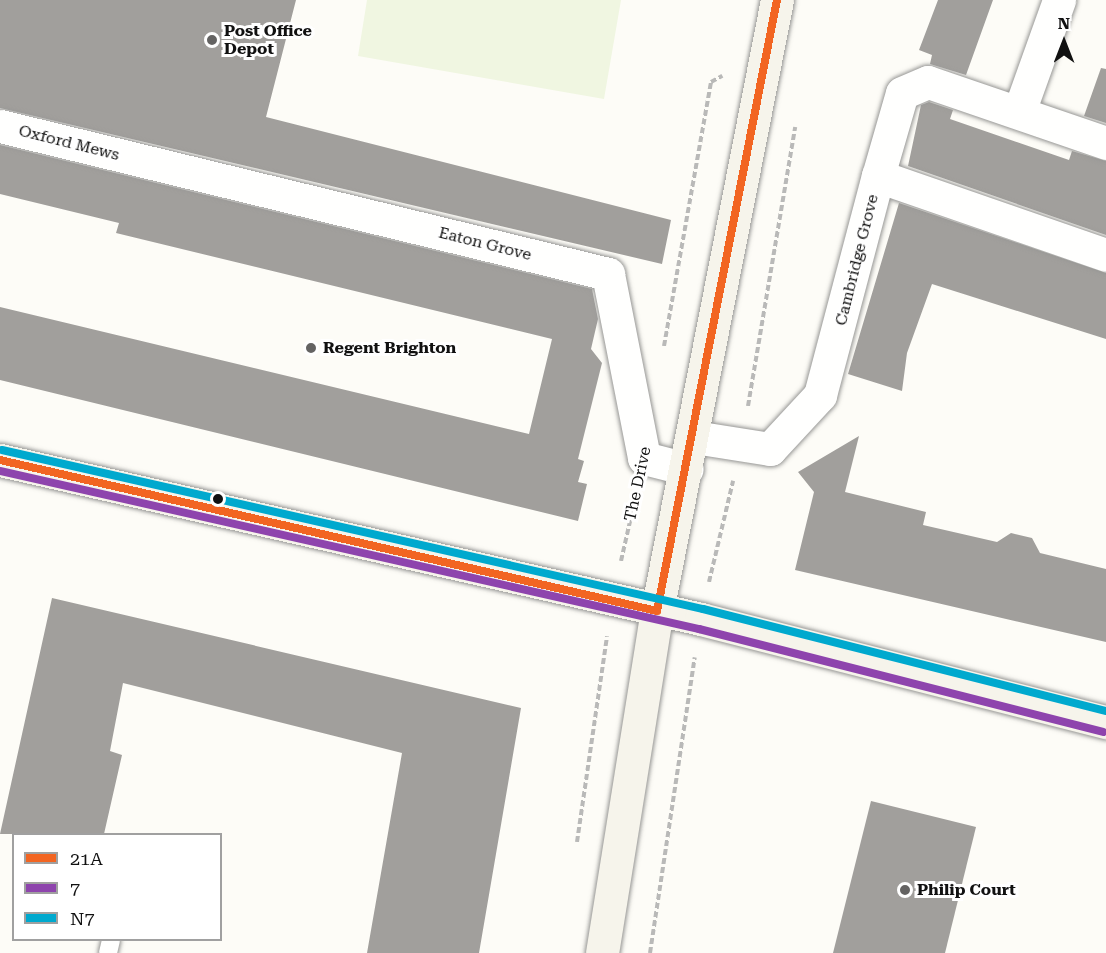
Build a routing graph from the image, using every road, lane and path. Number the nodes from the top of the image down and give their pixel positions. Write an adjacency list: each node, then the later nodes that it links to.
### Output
1 (777, 0): 3 (main road)
2 (1059, 0): 4 (street)
3 (769, 47): 11 (path); 12 (main road)
4 (1019, 112): 7 (street); 9 (street)
5 (796, 117): 13 (path)
6 (0, 126): 8 (street, Oxford Mews)
7 (1106, 142)
8 (138, 159): 14 (street, Eaton Grove)
9 (878, 176): 10 (street, Cambridge Grove); 13 (street, Cambridge Grove)
10 (1106, 255)
11 (663, 352)
12 (694, 437): 13 (street, Cambridge Grove); 16 (main road)
13 (741, 445): 19 (path)
14 (644, 458): 16 (street); 17 (path, The Drive)
15 (0, 460): 17 (main road)
16 (687, 469): 18 (main road)
17 (613, 601): 18 (main road); 21 (path, The Drive)
18 (657, 611): 19 (main road); 22 (main road)
19 (701, 619): 20 (main road); 23 (path)
20 (1106, 722)
21 (577, 847)
22 (602, 953)
23 (650, 953)

